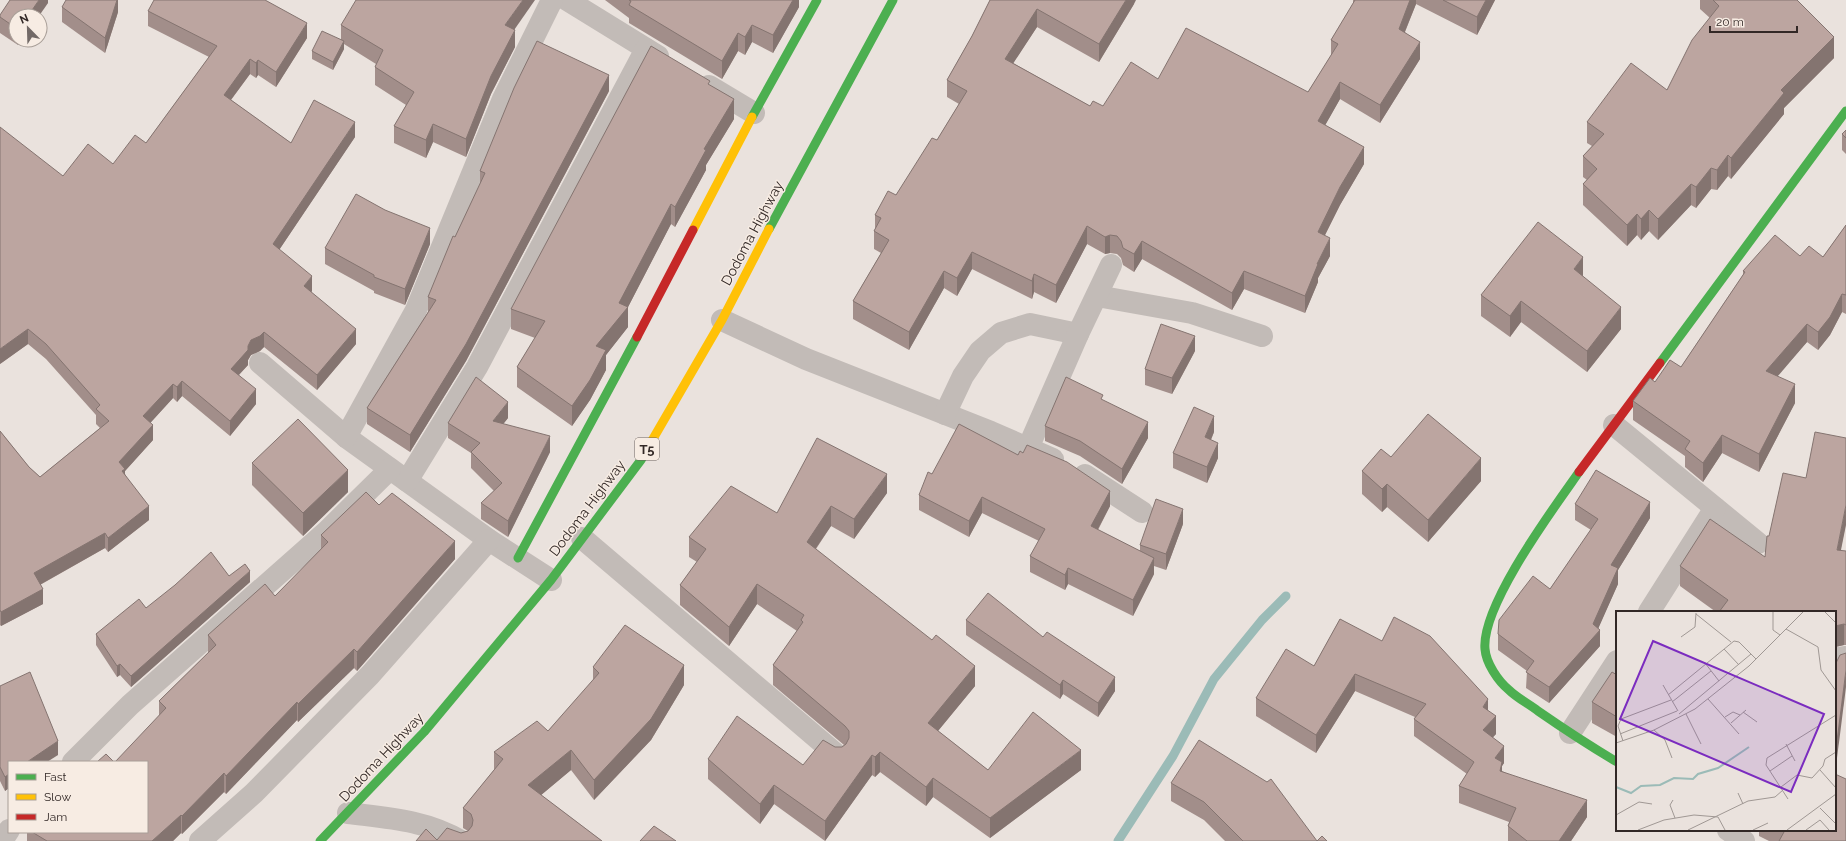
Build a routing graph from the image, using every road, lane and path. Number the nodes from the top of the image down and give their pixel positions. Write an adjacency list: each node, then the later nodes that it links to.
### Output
1 (552, 0): 18 (street)
2 (567, 0): 5 (street)
3 (817, 0): 9 (main road)
4 (893, 0): 12 (main road, Dodoma Highway / T5)
5 (646, 49): 6 (street); 21 (street)
6 (673, 65)
7 (693, 77): 9 (street)
8 (1846, 111): 17 (main road)
9 (754, 113): 27 (main road)
10 (1112, 265): 11 (street)
11 (1097, 296): 13 (street); 14 (street)
12 (722, 320): 16 (street); 24 (main road, Dodoma Highway / T5)
13 (1078, 334): 16 (street); 19 (street)
14 (1262, 336)
15 (260, 363): 18 (street)
16 (945, 414): 19 (street)
17 (1614, 425): 22 (street); 33 (main road)
18 (346, 437): 20 (street)
19 (1028, 448): 23 (street)
20 (390, 469): 21 (street); 35 (street)
21 (407, 481): 25 (street)
22 (1715, 508): 26 (street); 29 (street)
23 (1142, 512)
24 (582, 538): 28 (main road, Dodoma Highway / T5); 34 (street)
25 (489, 540): 27 (street); 40 (street)
26 (1758, 542)
27 (518, 558): 28 (street)
28 (551, 580): 37 (main road, Dodoma Highway / T5)
29 (1650, 611)
30 (1846, 657): 31 (street)
31 (1836, 660)
32 (1616, 663): 33 (street)
33 (1570, 733): 36 (main road)
34 (837, 755)
35 (74, 761)
36 (1616, 761)
37 (348, 814): 41 (main road, Dodoma Highway / T5); 42 (street)
38 (8, 832): 39 (street)
39 (2, 841)
40 (200, 841)
41 (320, 841)
42 (461, 841)

